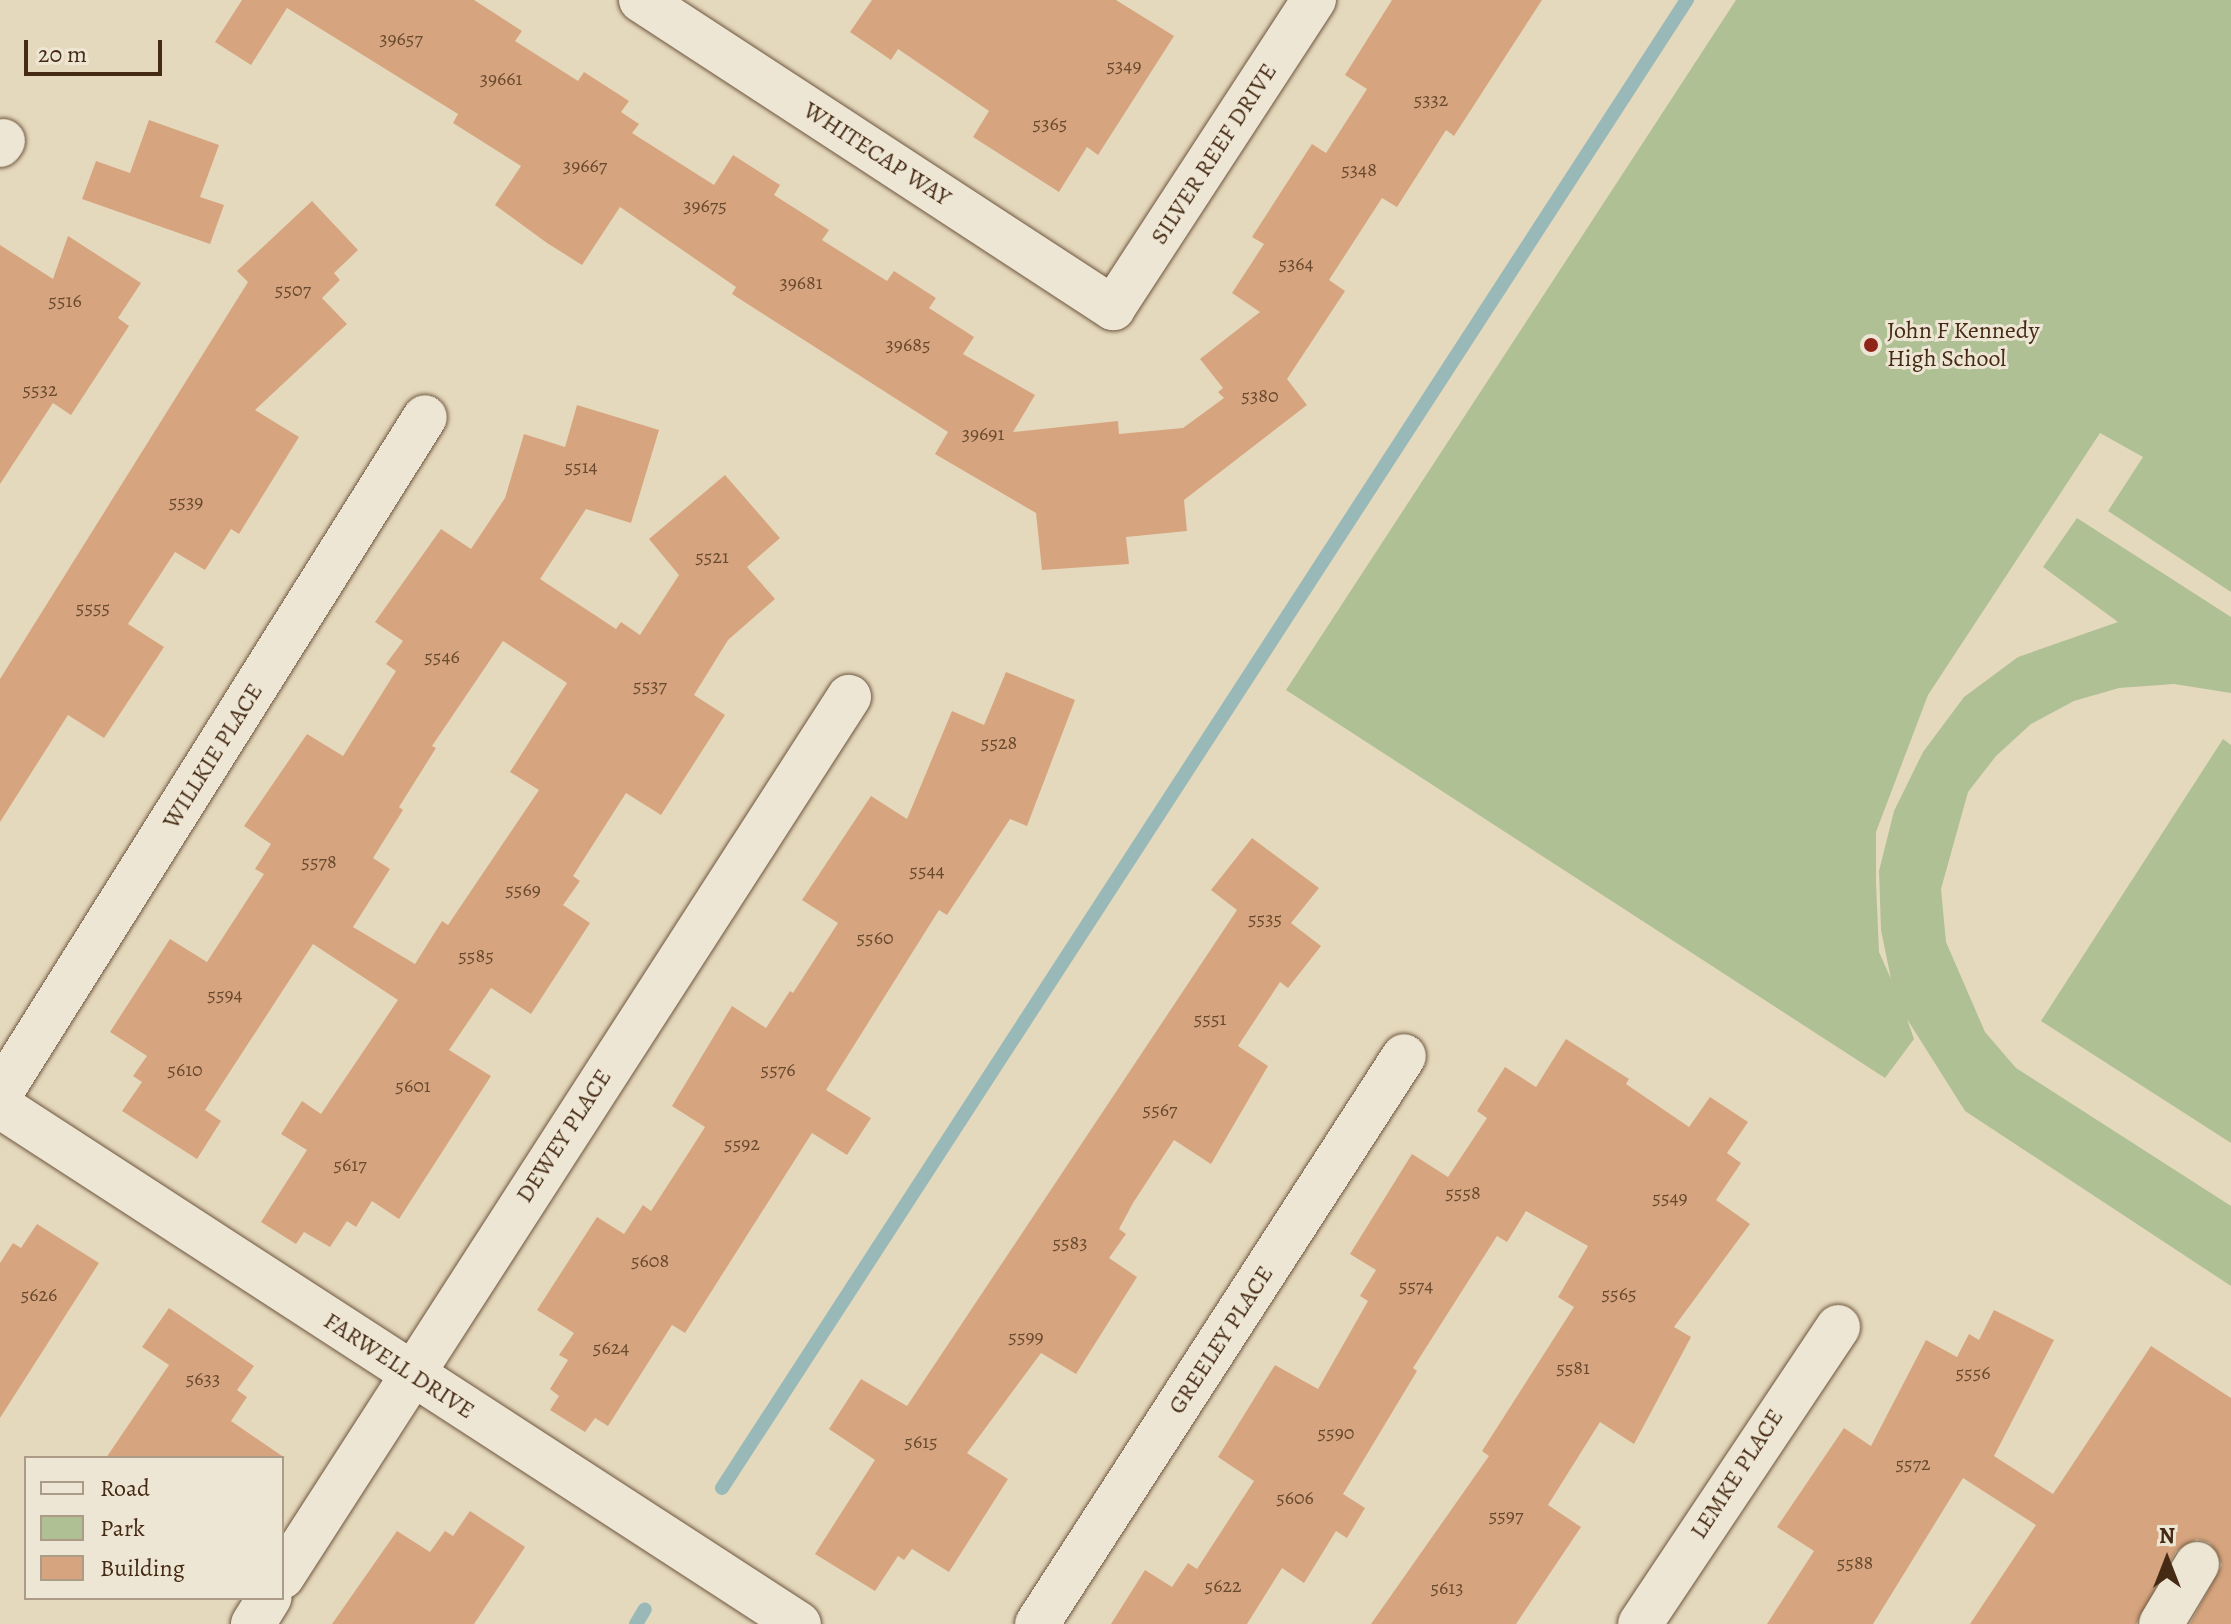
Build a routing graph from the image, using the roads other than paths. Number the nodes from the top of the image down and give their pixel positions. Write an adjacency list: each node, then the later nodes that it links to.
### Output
1 (641, 0): 3 (street, WHITECAP WAY)
2 (1314, 0): 3 (street, SILVER REEF DRIVE)
3 (1113, 308)
4 (425, 417): 7 (street, WILLKIE PLACE)
5 (849, 697): 10 (street, DEWEY PLACE)
6 (1404, 1056): 16 (street, GREELEY PLACE)
7 (0, 1094)
8 (0, 1106): 10 (street, FARWELL DRIVE)
9 (1838, 1327): 17 (street, LEMKE PLACE)
10 (410, 1373): 12 (street, DEWEY PLACE); 15 (street, FARWELL DRIVE)
11 (2197, 1564): 18 (street)
12 (284, 1574)
13 (268, 1600): 14 (street)
14 (253, 1624)
15 (799, 1624)
16 (1037, 1624)
17 (1640, 1624)
18 (2161, 1624)

